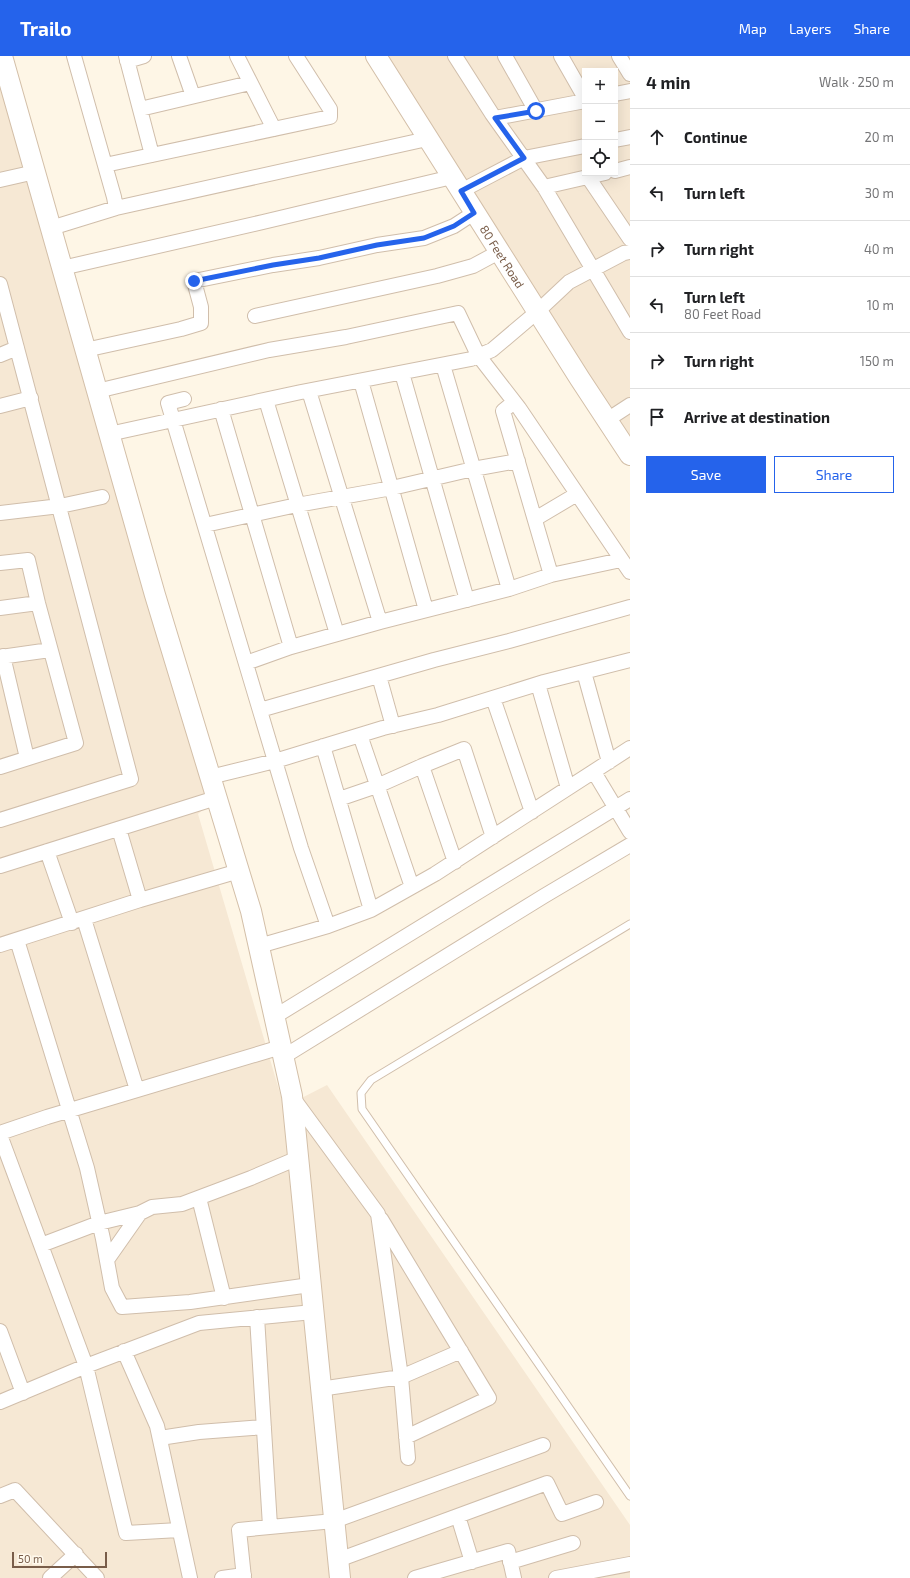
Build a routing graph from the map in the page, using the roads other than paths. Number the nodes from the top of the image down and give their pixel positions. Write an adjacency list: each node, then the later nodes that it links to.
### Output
1 (2, 56): 33 (street)
2 (74, 56): 30 (street)
3 (144, 56): 12 (street)
4 (179, 56): 18 (street)
5 (237, 56): 14 (street)
6 (296, 56): 23 (street)
7 (376, 56): 25 (street, 80 Feet Road)
8 (455, 56): 22 (street)
9 (505, 56): 21 (street)
10 (561, 56): 16 (street)
11 (619, 56): 13 (street)
12 (126, 59): 20 (street)
13 (630, 74)
14 (250, 83): 18 (street); 23 (street)
15 (630, 91): 17 (street)
16 (582, 93)
17 (618, 93)
18 (193, 96): 20 (street)
19 (582, 102): 21 (street)
20 (140, 109): 28 (street)
21 (536, 111): 22 (street)
22 (495, 118): 29 (street)
23 (274, 129): 28 (street)
24 (630, 137): 26 (street)
25 (427, 138): 37 (street, 80 Feet Road); 39 (street)
26 (618, 139)
27 (582, 147): 29 (street)
28 (152, 155): 30 (street)
29 (524, 158): 37 (street); 38 (street)
30 (105, 165): 39 (street)
31 (630, 167): 32 (street)
32 (618, 170)
33 (35, 172): 36 (street); 41 (street)
34 (592, 176): 35 (street)
35 (588, 177): 38 (street); 42 (street)
36 (0, 180)
37 (456, 184): 40 (street, 80 Feet Road); 45 (street)
38 (544, 187): 46 (street)
39 (116, 208): 41 (street)
40 (474, 213): 43 (street, 80 Feet Road); 52 (street)
41 (51, 228): 45 (street)
42 (630, 239)
43 (499, 252): 48 (street, 80 Feet Road); 49 (street)
44 (630, 252): 46 (street)
45 (62, 268): 52 (street)
46 (594, 269): 48 (street); 50 (street)
47 (0, 284): 51 (street)
48 (537, 312): 54 (street); 68 (street, 80 Feet Road)
49 (256, 316)
50 (630, 332)
51 (17, 348): 53 (street); 60 (street)
52 (85, 350): 58 (street)
53 (0, 355)
54 (478, 356): 55 (street); 58 (street); 63 (street)
55 (443, 365): 56 (street); 72 (street)
56 (402, 373): 57 (street); 73 (street)
57 (361, 380): 59 (street); 74 (street)
58 (97, 391): 69 (street)
59 (309, 391): 62 (street); 77 (street)
60 (30, 398): 65 (street); 79 (street)
61 (184, 399): 67 (street)
62 (266, 400): 66 (street); 78 (street)
63 (514, 402): 71 (street); 75 (street)
64 (630, 405): 68 (street)
65 (0, 406)
66 (221, 409): 67 (street); 81 (street)
67 (172, 420): 69 (street); 83 (street)
68 (607, 420): 70 (street, 80 Feet Road)
69 (109, 434): 116 (street)
70 (630, 455)
71 (518, 461): 72 (street); 82 (street)
72 (473, 469): 73 (street); 88 (street)
73 (433, 480): 74 (street); 89 (street)
74 (392, 488): 77 (street); 93 (street)
75 (577, 494): 82 (street); 84 (street)
76 (102, 497): 79 (street)
77 (342, 497): 78 (street); 94 (street)
78 (297, 505): 81 (street); 95 (street)
79 (60, 506): 80 (street); 124 (street)
80 (0, 512)
81 (252, 515): 83 (street); 96 (street)
82 (535, 519): 87 (street)
83 (205, 525): 100 (street)
84 (622, 560): 86 (street); 87 (street)
85 (0, 563): 90 (street)
86 (630, 572)
87 (551, 574): 88 (street)
88 (509, 589): 89 (street)
89 (467, 600): 93 (street)
90 (38, 603): 92 (street); 97 (street)
91 (630, 607): 102 (street)
92 (0, 608)
93 (426, 610): 94 (street)
94 (380, 622): 95 (street)
95 (337, 634): 96 (street)
96 (291, 647): 100 (street)
97 (50, 650): 98 (street); 110 (street)
98 (2, 656): 110 (street)
99 (630, 662): 101 (street)
100 (246, 663): 105 (street)
101 (584, 672): 103 (street); 112 (street)
102 (379, 676): 105 (street); 106 (street)
103 (538, 684): 104 (street); 118 (street)
104 (493, 698): 106 (street); 123 (street)
105 (260, 710): 111 (street)
106 (393, 726): 107 (street)
107 (360, 735): 108 (street); 117 (street)
108 (323, 746): 111 (street); 120 (street)
109 (630, 748): 112 (street)
110 (27, 758): 114 (street)
111 (275, 760): 116 (street); 138 (street)
112 (609, 762): 115 (street)
113 (422, 766): 117 (street); 127 (street); 130 (street)
114 (0, 767)
115 (594, 772): 118 (street); 122 (street)
116 (210, 777): 119 (street)
117 (377, 786): 120 (street); 133 (street)
118 (568, 788): 123 (street)
119 (216, 798): 125 (street); 132 (street)
120 (339, 799): 135 (street)
121 (630, 799): 122 (street)
122 (616, 808): 126 (street); 142 (street)
123 (532, 812): 127 (street)
124 (0, 820)
125 (119, 829): 129 (street); 134 (street)
126 (630, 832)
127 (493, 837): 130 (street)
128 (630, 845): 143 (street)
129 (48, 851): 131 (street); 136 (street)
130 (455, 862): 133 (street)
131 (0, 866)
132 (238, 871): 134 (street); 141 (street)
133 (412, 887): 135 (street)
134 (140, 900): 136 (street)
135 (371, 910): 138 (street)
136 (78, 921): 139 (street); 144 (street)
137 (630, 924): 173 (lane)
138 (328, 926): 141 (street)
139 (17, 940): 140 (street); 146 (street)
140 (0, 945)
141 (259, 946): 142 (street)
142 (274, 1017): 143 (street)
143 (282, 1052): 144 (street); 145 (street)
144 (137, 1090): 146 (street)
145 (292, 1096): 148 (street); 151 (street)
146 (69, 1110): 147 (street); 152 (street)
147 (0, 1134): 153 (street)
148 (298, 1158): 149 (street); 155 (street)
149 (199, 1198): 150 (street); 156 (street)
150 (140, 1213): 152 (street); 154 (street)
151 (378, 1214): 161 (street); 163 (street)
152 (99, 1223): 153 (street); 154 (street)
153 (41, 1245): 162 (street)
154 (107, 1260): 156 (street)
155 (310, 1285): 156 (street); 157 (street)
156 (224, 1298)
157 (313, 1312): 158 (street); 164 (street)
158 (257, 1317): 160 (street); 167 (street)
159 (0, 1331): 165 (street)
160 (124, 1351): 162 (street); 169 (street)
161 (461, 1351): 163 (street); 168 (street)
162 (86, 1366): 165 (street); 178 (street)
163 (401, 1377): 164 (street); 168 (street)
164 (320, 1389): 176 (street)
165 (23, 1393): 166 (street)
166 (0, 1402)
167 (264, 1427): 169 (street); 177 (street)
168 (406, 1437): 171 (street)
169 (160, 1438): 178 (street)
170 (543, 1445): 176 (street)
171 (408, 1458)
172 (0, 1496): 180 (street)
173 (630, 1496)
174 (596, 1502): 175 (street)
175 (458, 1516): 181 (street); 184 (street)
176 (334, 1521): 177 (street); 184 (street)
177 (270, 1526): 185 (street)
178 (179, 1530): 188 (street)
179 (573, 1543): 182 (street)
180 (76, 1554): 186 (street); 187 (street)
181 (472, 1562): 182 (street); 190 (street)
182 (510, 1562): 191 (street)
183 (630, 1564): 192 (street)
184 (339, 1569)
185 (244, 1577): 189 (street)
186 (50, 1578)
187 (98, 1578)
188 (190, 1578)
189 (222, 1578)
190 (415, 1578)
191 (514, 1578)
192 (556, 1578)

